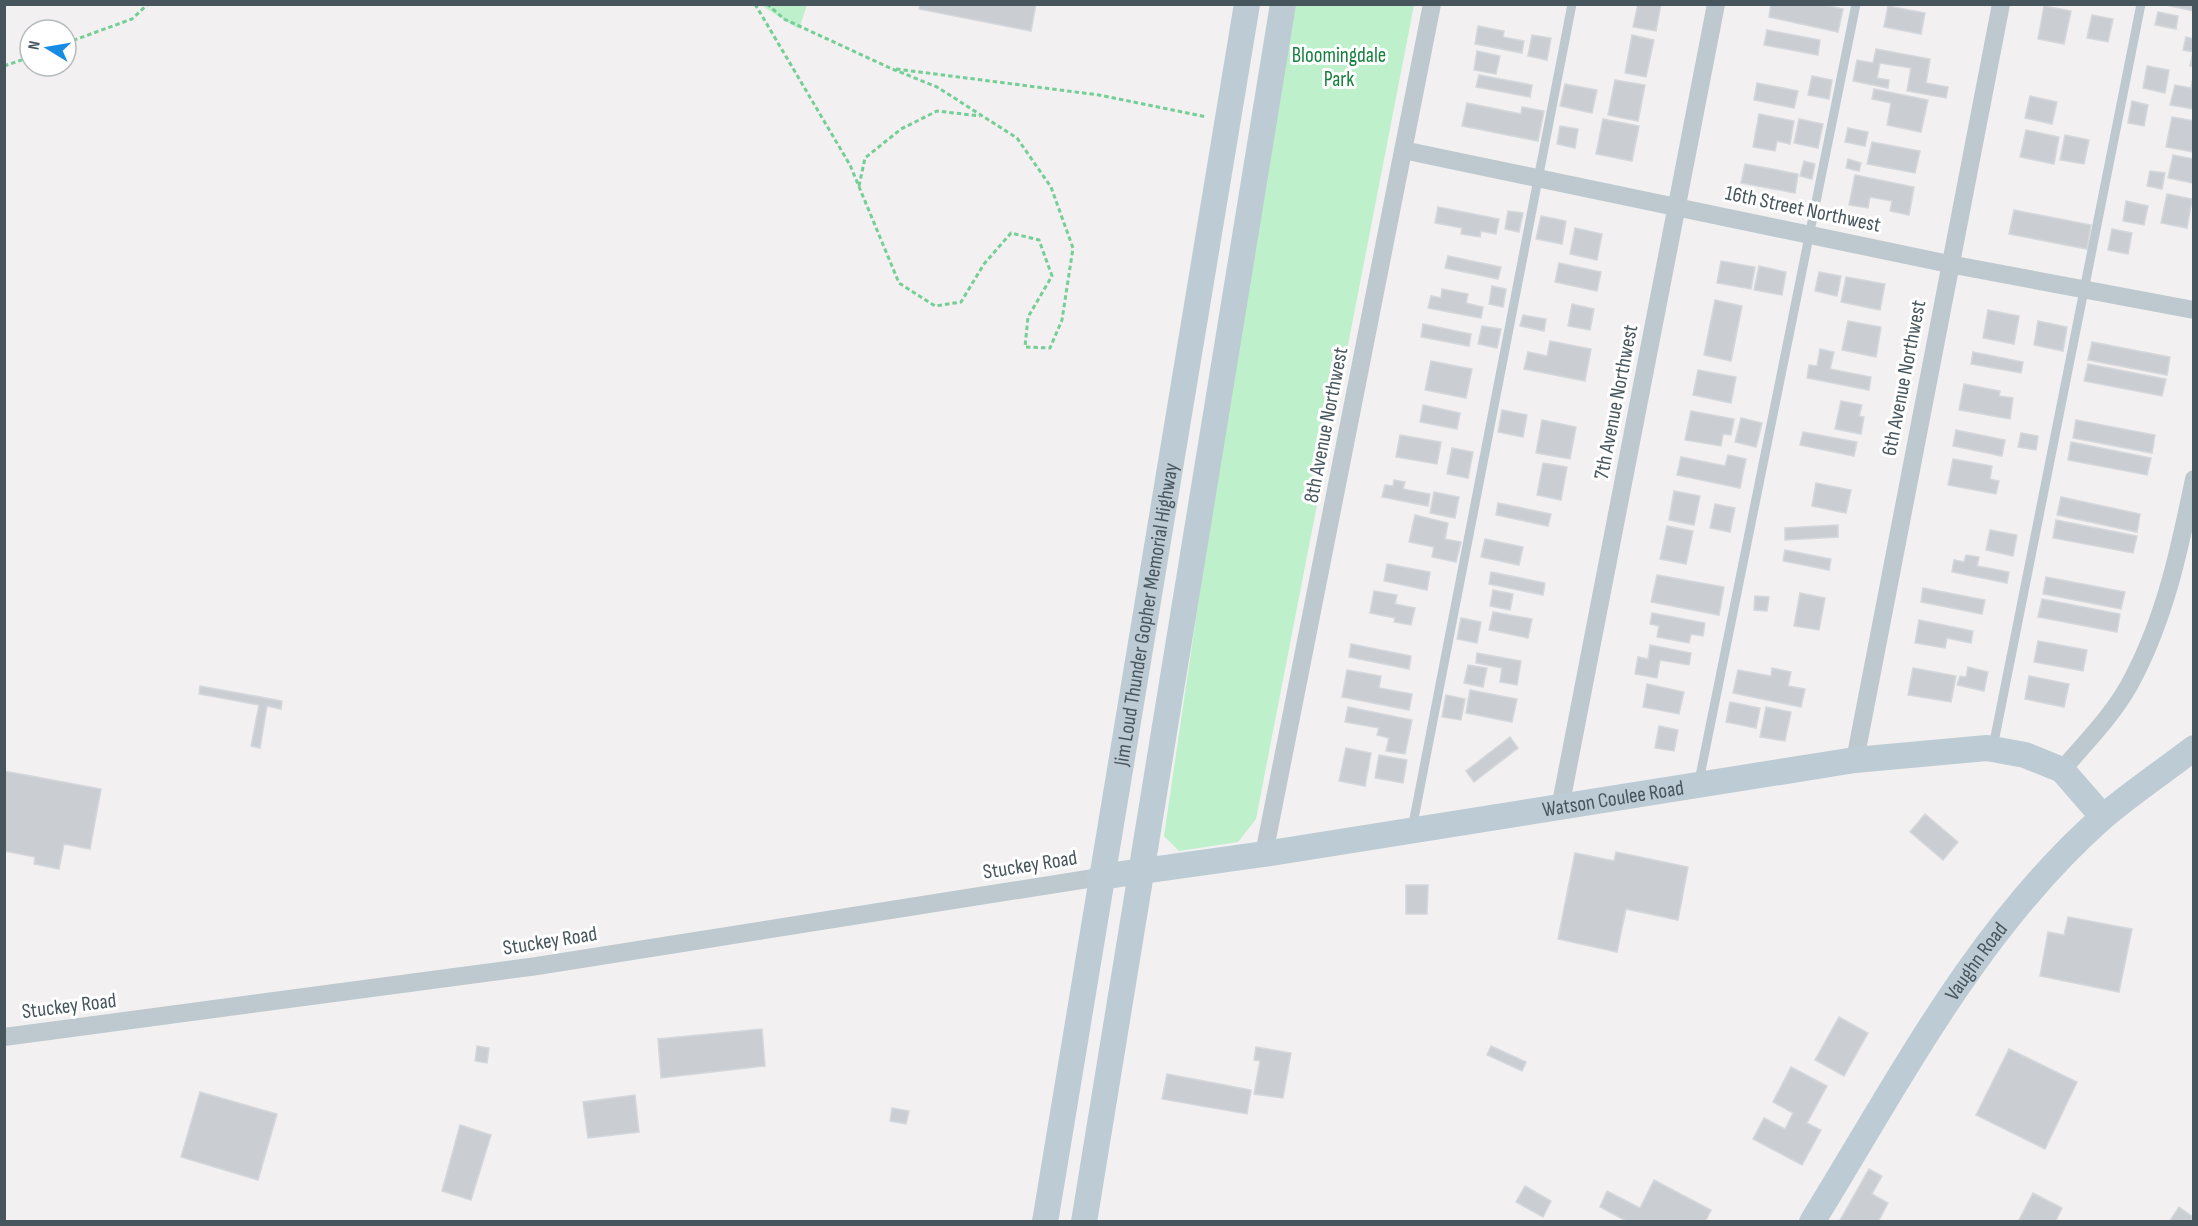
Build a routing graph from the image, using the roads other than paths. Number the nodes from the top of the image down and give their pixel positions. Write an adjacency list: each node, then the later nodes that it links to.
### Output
1 (1246, 4): 27 (main road, Jim Loud Thunder Gopher Memorial Highway)
2 (1283, 4): 26 (main road, Jim Loud Thunder Gopher Memorial Highway)
3 (1432, 4): 9 (street, 8th Avenue Northwest)
4 (1572, 4): 10 (lane)
5 (1716, 4): 11 (street, 7th Avenue Northwest)
6 (1856, 4): 12 (lane)
7 (2001, 4): 13 (street, 6th Avenue Northwest)
8 (2141, 4): 14 (lane)
9 (1403, 150): 10 (street, 16th Street Northwest); 25 (street, 8th Avenue Northwest)
10 (1538, 177): 11 (street, 16th Street Northwest); 24 (lane)
11 (1677, 206): 12 (street, 16th Street Northwest); 22 (street, 7th Avenue Northwest)
12 (1809, 234): 13 (street, 16th Street Northwest); 21 (lane)
13 (1949, 264): 14 (street, 16th Street Northwest); 19 (street, 6th Avenue Northwest)
14 (2083, 289): 15 (street, 16th Street Northwest); 18 (lane)
15 (2193, 310)
16 (2193, 479): 20 (street)
17 (2193, 748): 23 (main road, Vaughn Road)
18 (1992, 749): 19 (main road, Watson Coulee Road); 20 (main road, Watson Coulee Road)
19 (1855, 760): 21 (main road, Watson Coulee Road)
20 (2062, 770): 23 (main road, Watson Coulee Road)
21 (1698, 786): 22 (main road, Watson Coulee Road)
22 (1560, 808): 24 (main road, Watson Coulee Road)
23 (2103, 817): 31 (main road, Vaughn Road)
24 (1412, 831): 25 (main road, Watson Coulee Road)
25 (1264, 854): 26 (main road, Watson Coulee Road)
26 (1140, 870): 27 (main road, Watson Coulee Road); 30 (main road, Jim Loud Thunder Gopher Memorial Highway)
27 (1100, 877): 28 (street, Stuckey Road); 29 (main road, Jim Loud Thunder Gopher Memorial Highway)
28 (4, 1037)
29 (1045, 1221)
30 (1084, 1221)
31 (1812, 1221)

